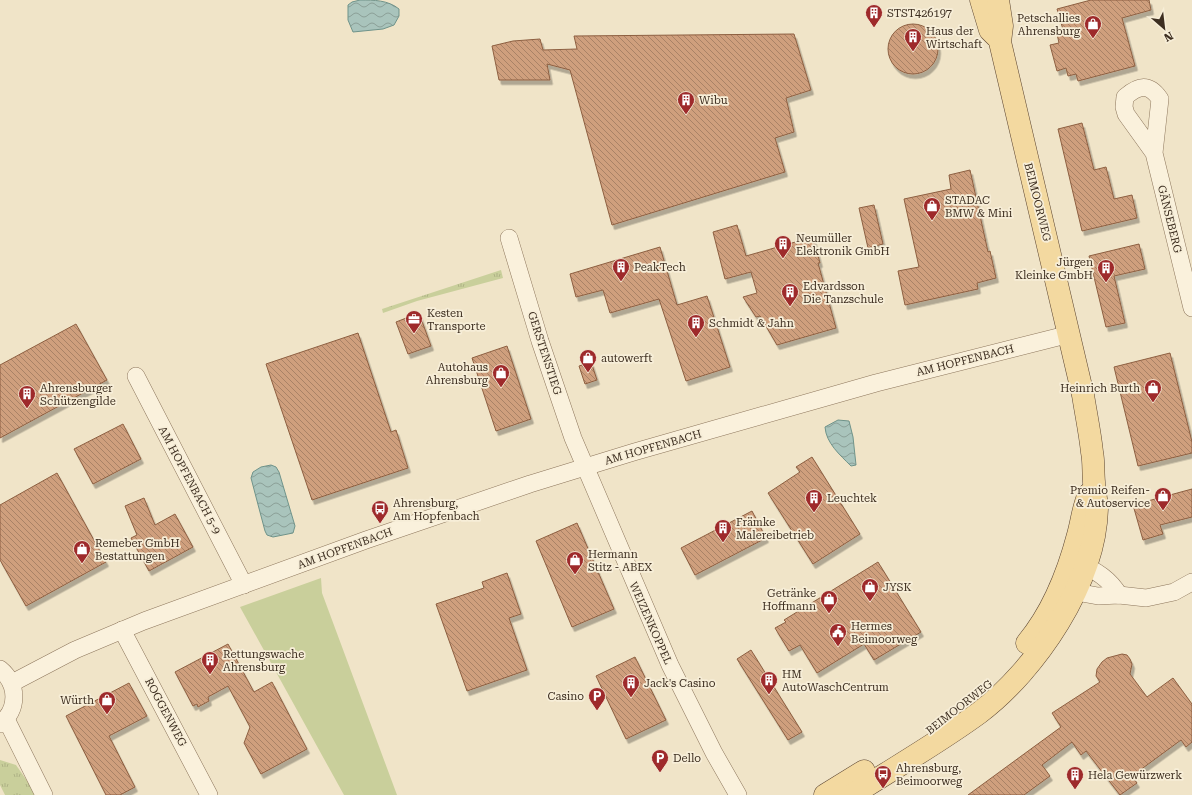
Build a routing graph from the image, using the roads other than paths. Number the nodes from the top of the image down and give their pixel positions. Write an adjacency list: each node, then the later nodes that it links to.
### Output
1 (972, 0): 3 (main road)
2 (981, 0): 3 (main road, BEIMOORWEG)
3 (998, 10): 7 (main road, BEIMOORWEG)
4 (1154, 153): 6 (street, GÄNSEBERG)
5 (509, 238): 9 (street, GERSTENSTIEG)
6 (1192, 308)
7 (1070, 334): 9 (street, AM HOPFENBACH); 10 (main road, BEIMOORWEG)
8 (136, 376): 12 (street, AM HOPFENBACH 5-9)
9 (586, 467): 12 (street, AM HOPFENBACH); 21 (street, WEIZENKOPPEL)
10 (1078, 563): 13 (main road, BEIMOORWEG); 14 (street)
11 (1192, 582): 14 (street)
12 (244, 584): 15 (street, AM HOPFENBACH)
13 (1068, 589): 14 (street); 22 (main road, BEIMOORWEG); 23 (main road, BEIMOORWEG)
14 (1119, 595)
15 (122, 630): 17 (street, AM HOPFENBACH); 20 (street, ROGGENWEG)
16 (0, 668): 17 (street)
17 (12, 683): 18 (street)
18 (2, 725): 19 (street)
19 (44, 795)
20 (209, 795)
21 (738, 795)
22 (825, 795)
23 (852, 795)

